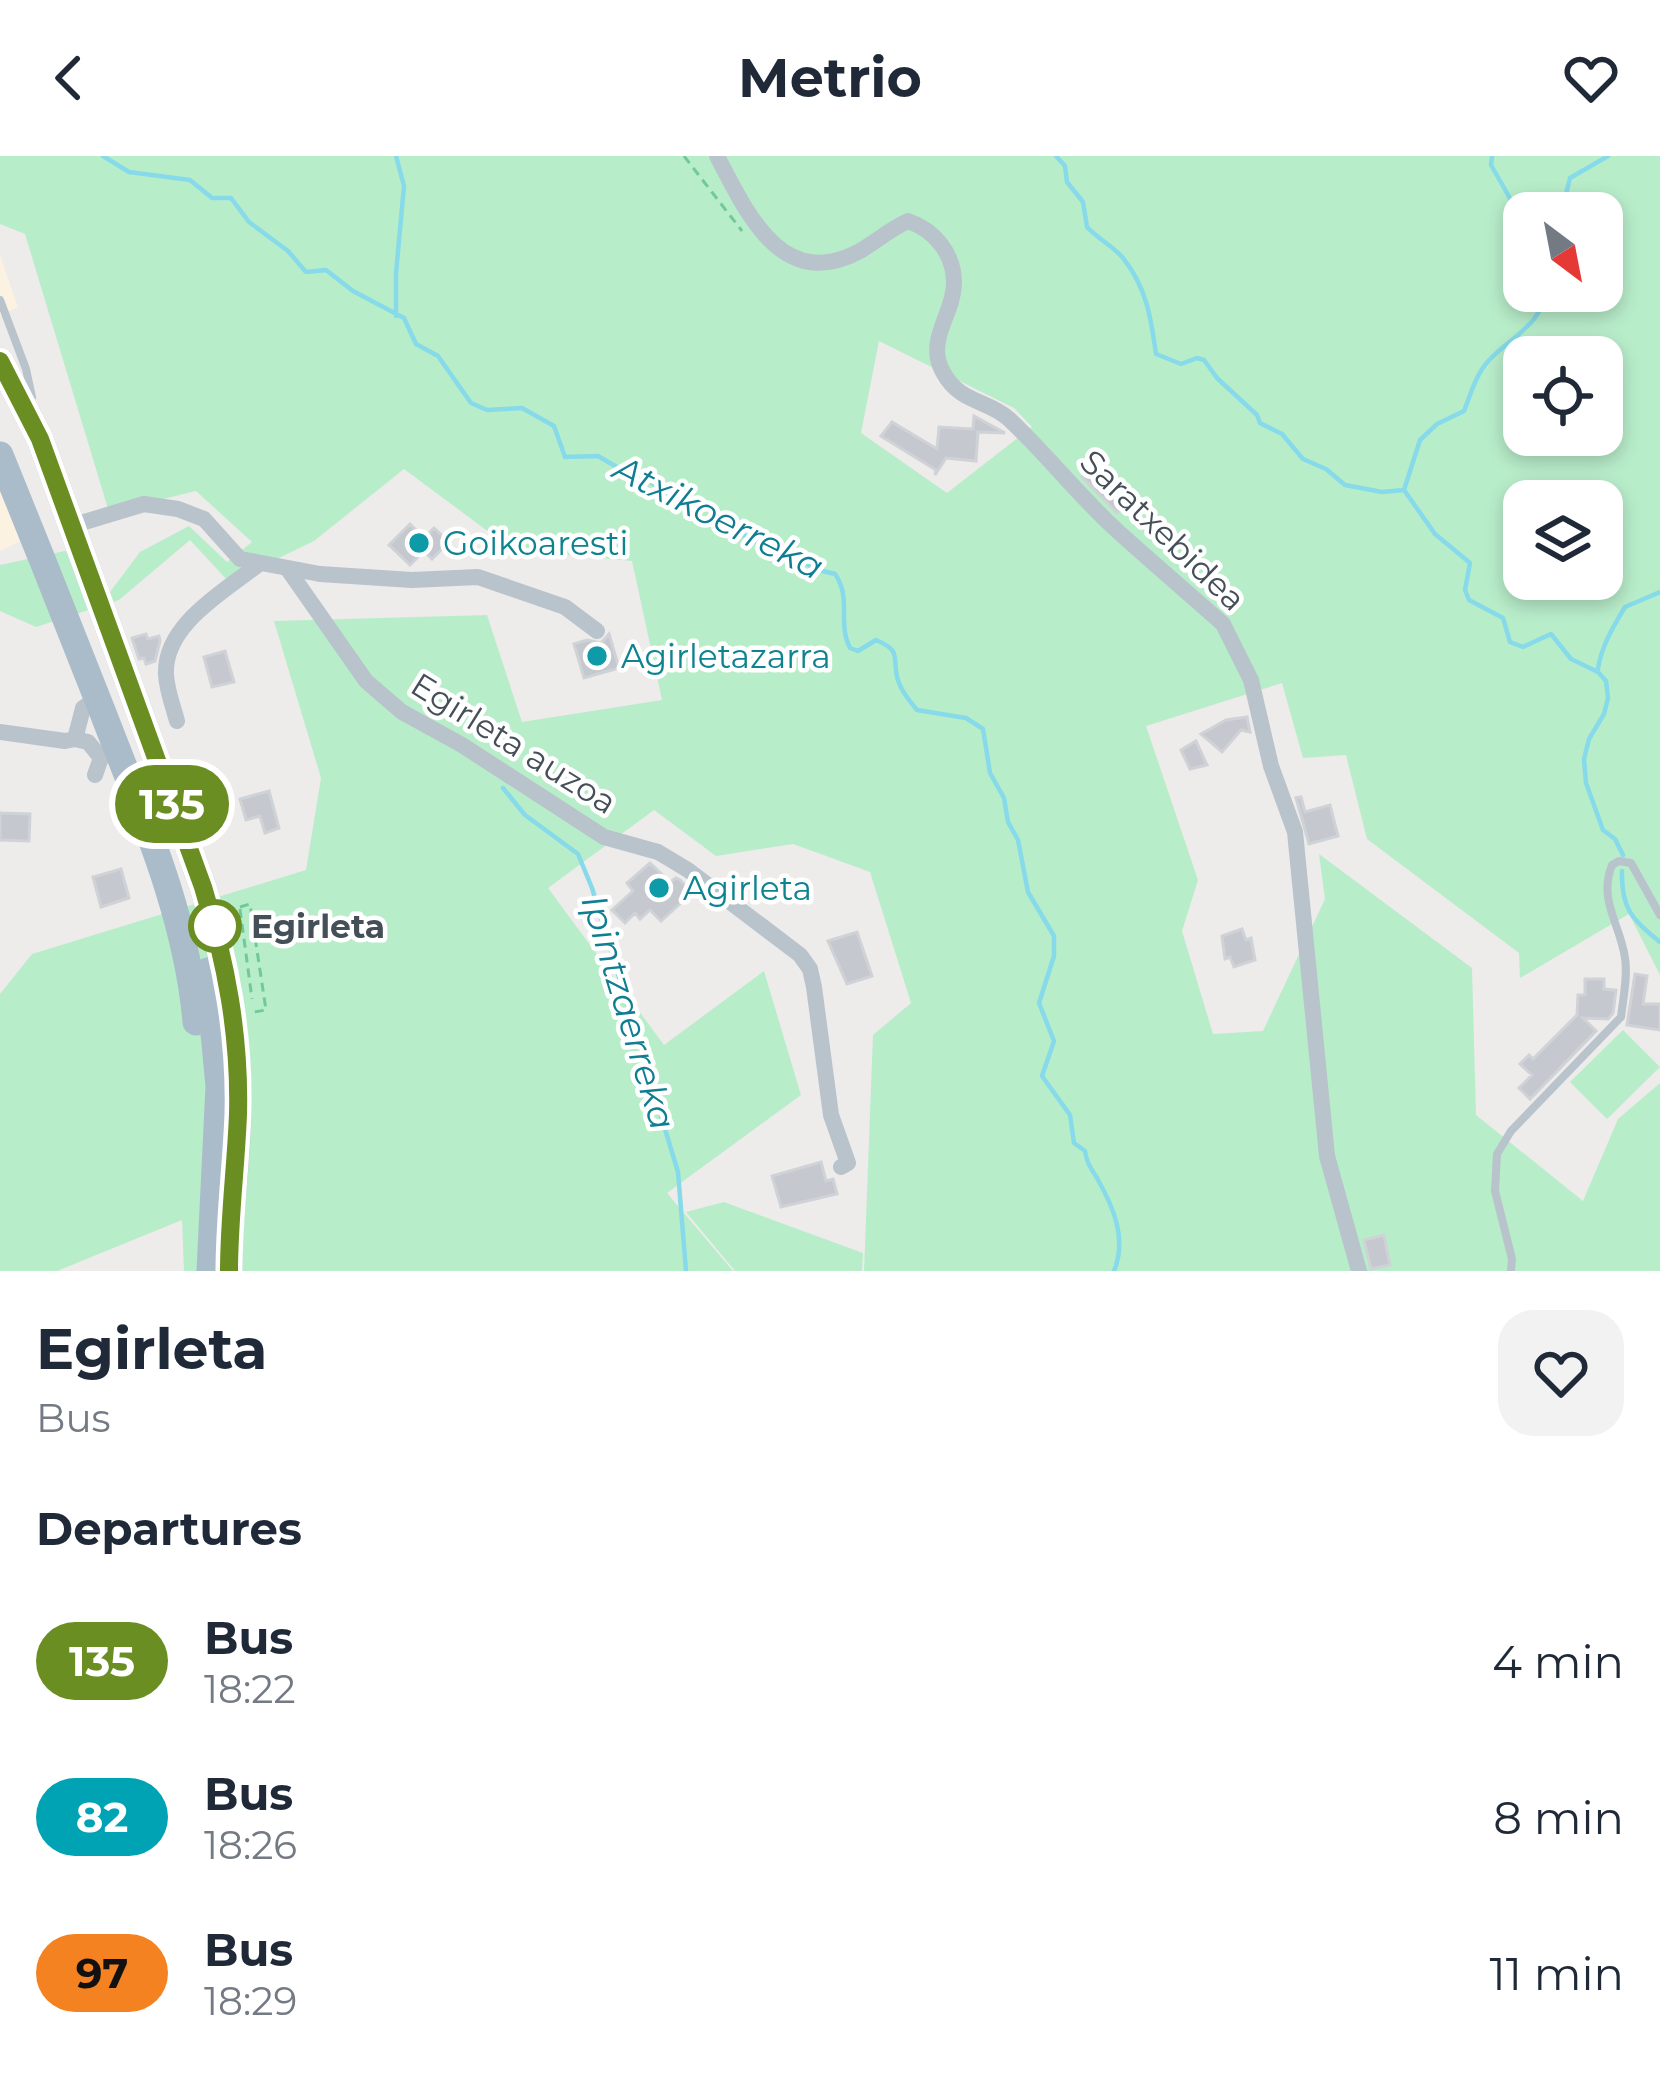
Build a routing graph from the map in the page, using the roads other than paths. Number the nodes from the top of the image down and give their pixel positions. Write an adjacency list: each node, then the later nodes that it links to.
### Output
1 (718, 156): 23 (street, Saratxebidea)
2 (0, 300): 5 (lane)
3 (0, 361): 5 (main road)
4 (0, 391): 21 (main road)
5 (40, 439): 8 (main road)
6 (0, 455): 11 (main road)
7 (0, 486): 11 (lane)
8 (71, 526): 9 (street); 22 (main road)
9 (259, 564): 10 (street); 14 (street)
10 (289, 571): 12 (street); 19 (street, Egirleta auzoa)
11 (51, 578): 13 (main road)
12 (597, 631)
13 (97, 698): 16 (street); 20 (main road)
14 (177, 721)
15 (0, 732): 16 (street)
16 (75, 739): 17 (street)
17 (101, 769)
18 (1660, 915): 24 (lane)
19 (841, 1167)
20 (194, 1271)
21 (210, 1271)
22 (229, 1271)
23 (1359, 1271)
24 (1511, 1271)

